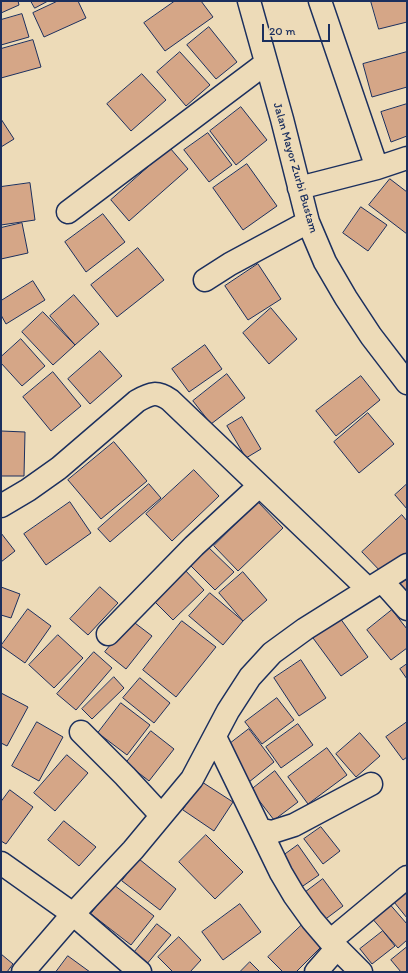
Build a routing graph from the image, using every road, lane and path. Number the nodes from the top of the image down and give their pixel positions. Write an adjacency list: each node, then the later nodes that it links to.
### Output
1 (249, 1): 3 (street, Jalan Mayor Zurbi Bustam)
2 (320, 1): 5 (street)
3 (266, 63): 6 (street, Jalan Mayor Zurbi Bustam); 7 (street)
4 (407, 158): 5 (street)
5 (377, 168): 6 (street)
6 (299, 188): 8 (street, Jalan Mayor Zurbi Bustam)
7 (68, 212)
8 (308, 222): 9 (street); 10 (street, Jalan Mayor Zurbi Bustam)
9 (205, 280)
10 (407, 383)
11 (259, 486): 12 (street); 14 (street); 16 (street)
12 (1, 506)
13 (407, 565): 14 (street)
14 (375, 585): 15 (street); 18 (street)
15 (407, 609)
16 (108, 634)
17 (81, 732): 20 (street)
18 (215, 737): 20 (street); 21 (street)
19 (371, 784): 21 (street)
20 (161, 815): 24 (street)
21 (262, 830): 25 (street)
22 (1, 863): 24 (street)
23 (407, 876): 25 (street)
24 (73, 914): 26 (street); 27 (street)
25 (334, 944): 28 (street); 29 (street)
26 (23, 972)
27 (140, 972)
28 (316, 972)
29 (361, 972)

